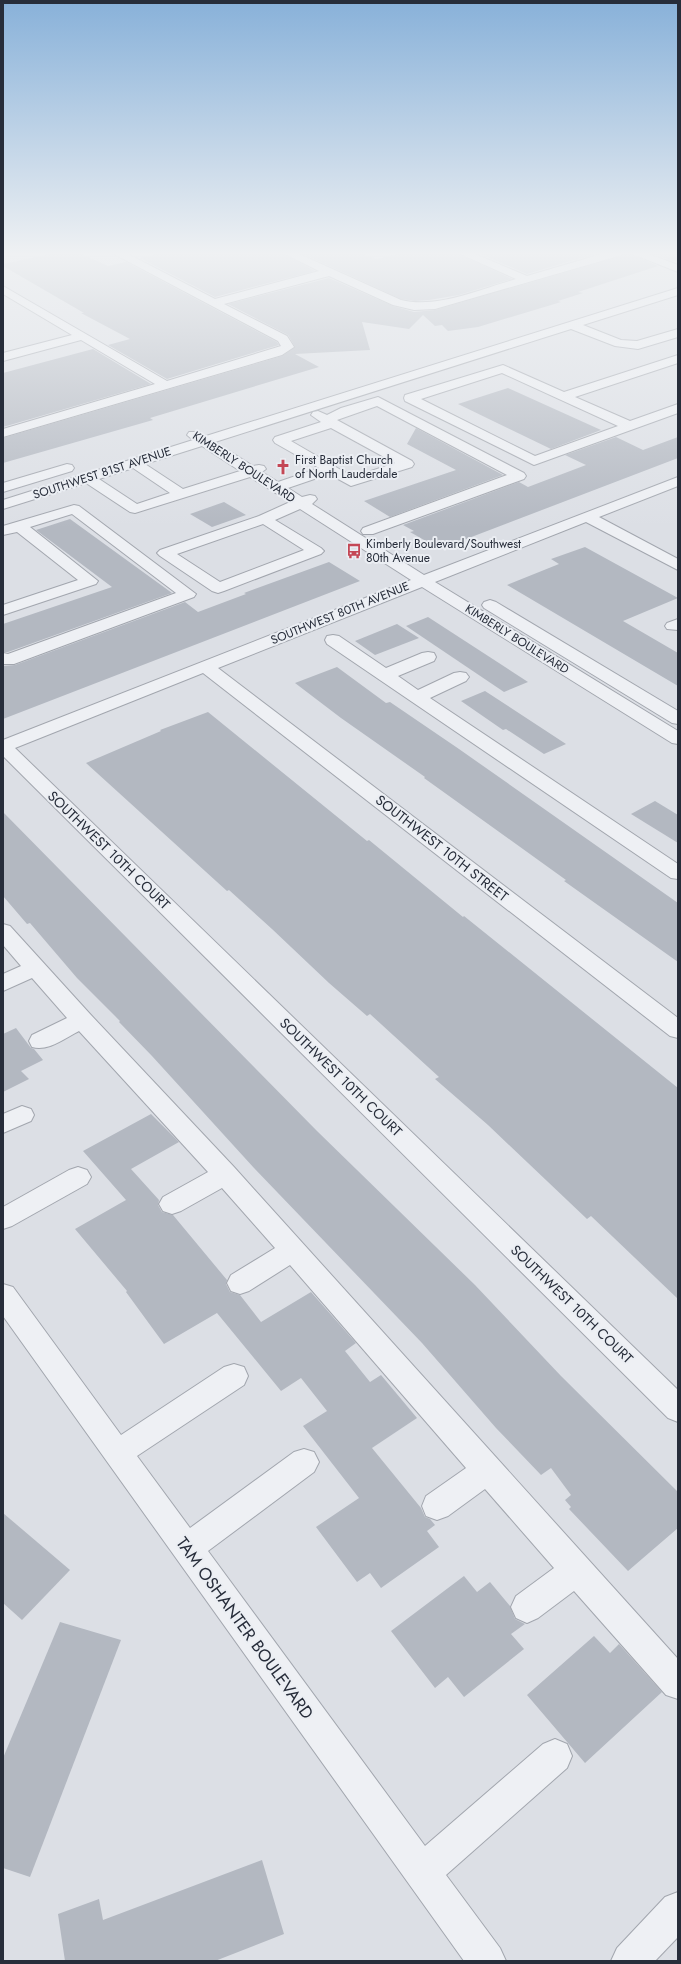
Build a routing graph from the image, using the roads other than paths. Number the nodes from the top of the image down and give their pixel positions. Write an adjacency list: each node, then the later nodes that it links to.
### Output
1 (49, 345): 5 (street)
2 (97, 345): 10 (street)
3 (287, 345): 10 (street)
4 (510, 345): 8 (street, SOUTHWEST 81ST AVENUE)
5 (3, 357)
6 (421, 359): 8 (street)
7 (678, 359): 11 (street)
8 (439, 367): 9 (street); 13 (street, SOUTHWEST 81ST AVENUE)
9 (467, 380): 11 (street); 15 (street)
10 (165, 385): 17 (street)
11 (564, 396): 15 (street)
12 (678, 408): 15 (street)
13 (307, 409): 14 (street); 18 (street, SOUTHWEST 81ST AVENUE)
14 (329, 421): 21 (street); 21 (street); 34 (street)
15 (630, 426)
16 (185, 432): 18 (street, KIMBERLY BOULEVARD)
17 (3, 433)
18 (207, 435): 19 (street, SOUTHWEST 81ST AVENUE); 22 (street, KIMBERLY BOULEVARD)
19 (134, 463): 23 (street, SOUTHWEST 81ST AVENUE); 27 (street)
20 (77, 465): 26 (street, SOUTHWEST 81ST AVENUE)
21 (330, 469): 25 (street)
22 (257, 470): 25 (street, KIMBERLY BOULEVARD); 27 (street)
23 (88, 478): 27 (street); 29 (street, SOUTHWEST 81ST AVENUE)
24 (678, 481): 30 (street, SOUTHWEST 80TH AVENUE)
25 (282, 485): 28 (street, KIMBERLY BOULEVARD)
26 (3, 488)
27 (181, 494)
28 (306, 501): 31 (street); 34 (street, KIMBERLY BOULEVARD); 37 (street, KIMBERLY BOULEVARD)
29 (3, 505)
30 (587, 517): 35 (street); 36 (street, SOUTHWEST 80TH AVENUE)
31 (264, 519): 31 (street)
32 (19, 526): 33 (street); 38 (street); 41 (street)
33 (3, 531)
34 (368, 531): 36 (street, KIMBERLY BOULEVARD)
35 (678, 565)
36 (440, 574): 37 (street, SOUTHWEST 80TH AVENUE); 46 (street, KIMBERLY BOULEVARD)
37 (422, 581): 42 (street, SOUTHWEST 80TH AVENUE); 47 (street, KIMBERLY BOULEVARD)
38 (3, 610)
39 (333, 640): 43 (street)
40 (428, 657): 43 (street)
41 (3, 658)
42 (206, 667): 48 (street, SOUTHWEST 80TH AVENUE); 54 (street, SOUTHWEST 10TH STREET)
43 (385, 675): 45 (street)
44 (460, 677): 45 (street)
45 (417, 697): 49 (street)
46 (678, 719)
47 (678, 739)
48 (3, 746): 64 (street, SOUTHWEST 10TH COURT)
49 (678, 873)
50 (3, 931): 51 (street)
51 (36, 968): 52 (street); 53 (street)
52 (3, 983)
53 (82, 1020): 55 (street); 56 (street)
54 (678, 1030)
55 (40, 1041)
56 (225, 1174): 58 (street); 60 (street)
57 (78, 1177): 59 (street)
58 (172, 1204)
59 (3, 1219)
60 (293, 1250): 61 (street); 67 (street)
61 (240, 1283)
62 (3, 1295): 65 (street, TAM OSHANTER BOULEVARD)
63 (234, 1376): 65 (street)
64 (678, 1409)
65 (118, 1453): 69 (street, TAM OSHANTER BOULEVARD)
66 (304, 1462): 69 (street)
67 (487, 1470): 68 (street); 70 (street)
68 (437, 1506)
69 (187, 1548): 74 (street, TAM OSHANTER BOULEVARD)
70 (576, 1570): 71 (street); 72 (street)
71 (527, 1607)
72 (678, 1683)
73 (555, 1756): 74 (street)
74 (422, 1872): 76 (street, TAM OSHANTER BOULEVARD)
75 (678, 1910): 77 (street)
76 (487, 1961)
77 (630, 1961)

